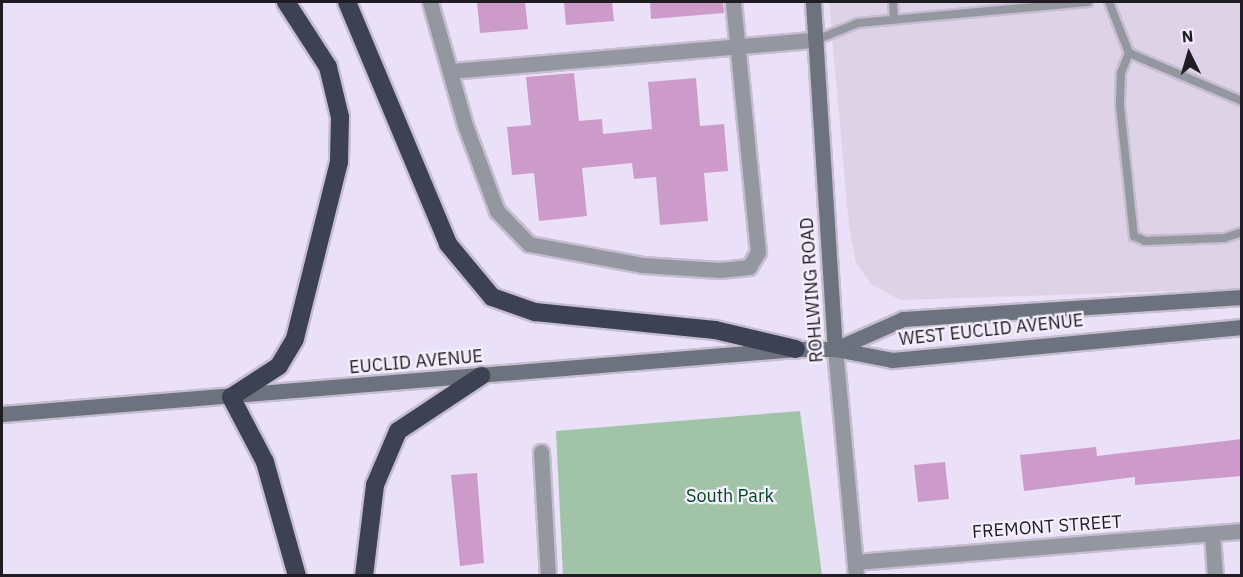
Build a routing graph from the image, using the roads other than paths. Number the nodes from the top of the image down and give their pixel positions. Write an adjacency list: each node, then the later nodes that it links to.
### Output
1 (286, 2): 21 (highway)
2 (347, 2): 18 (highway)
3 (430, 2): 13 (street)
4 (733, 2): 11 (street)
5 (813, 2): 10 (main road, ROHLWING ROAD)
6 (893, 2): 9 (lane)
7 (1088, 2): 9 (lane)
8 (1109, 2): 12 (lane)
9 (894, 19): 10 (lane)
10 (816, 40): 11 (street); 19 (main road, ROHLWING ROAD)
11 (737, 43): 13 (street); 13 (street)
12 (1129, 53): 14 (lane); 15 (lane)
13 (451, 70)
14 (1242, 101)
15 (1242, 232)
16 (1242, 297): 19 (main road, WEST EUCLID AVENUE)
17 (1242, 327): 19 (main road, WEST EUCLID AVENUE)
18 (796, 349): 19 (main road, EUCLID AVENUE); 20 (main road, EUCLID AVENUE)
19 (835, 349): 26 (street, ROHLWING ROAD)
20 (481, 376): 21 (main road, EUCLID AVENUE); 28 (highway)
21 (231, 397): 22 (main road, EUCLID AVENUE); 27 (highway)
22 (2, 414)
23 (541, 452): 29 (street)
24 (1242, 531): 25 (street, FREMONT STREET)
25 (1212, 534): 26 (street, FREMONT STREET); 30 (street)
26 (855, 569)
27 (297, 576)
28 (364, 576)
29 (548, 576)
30 (1215, 576)

